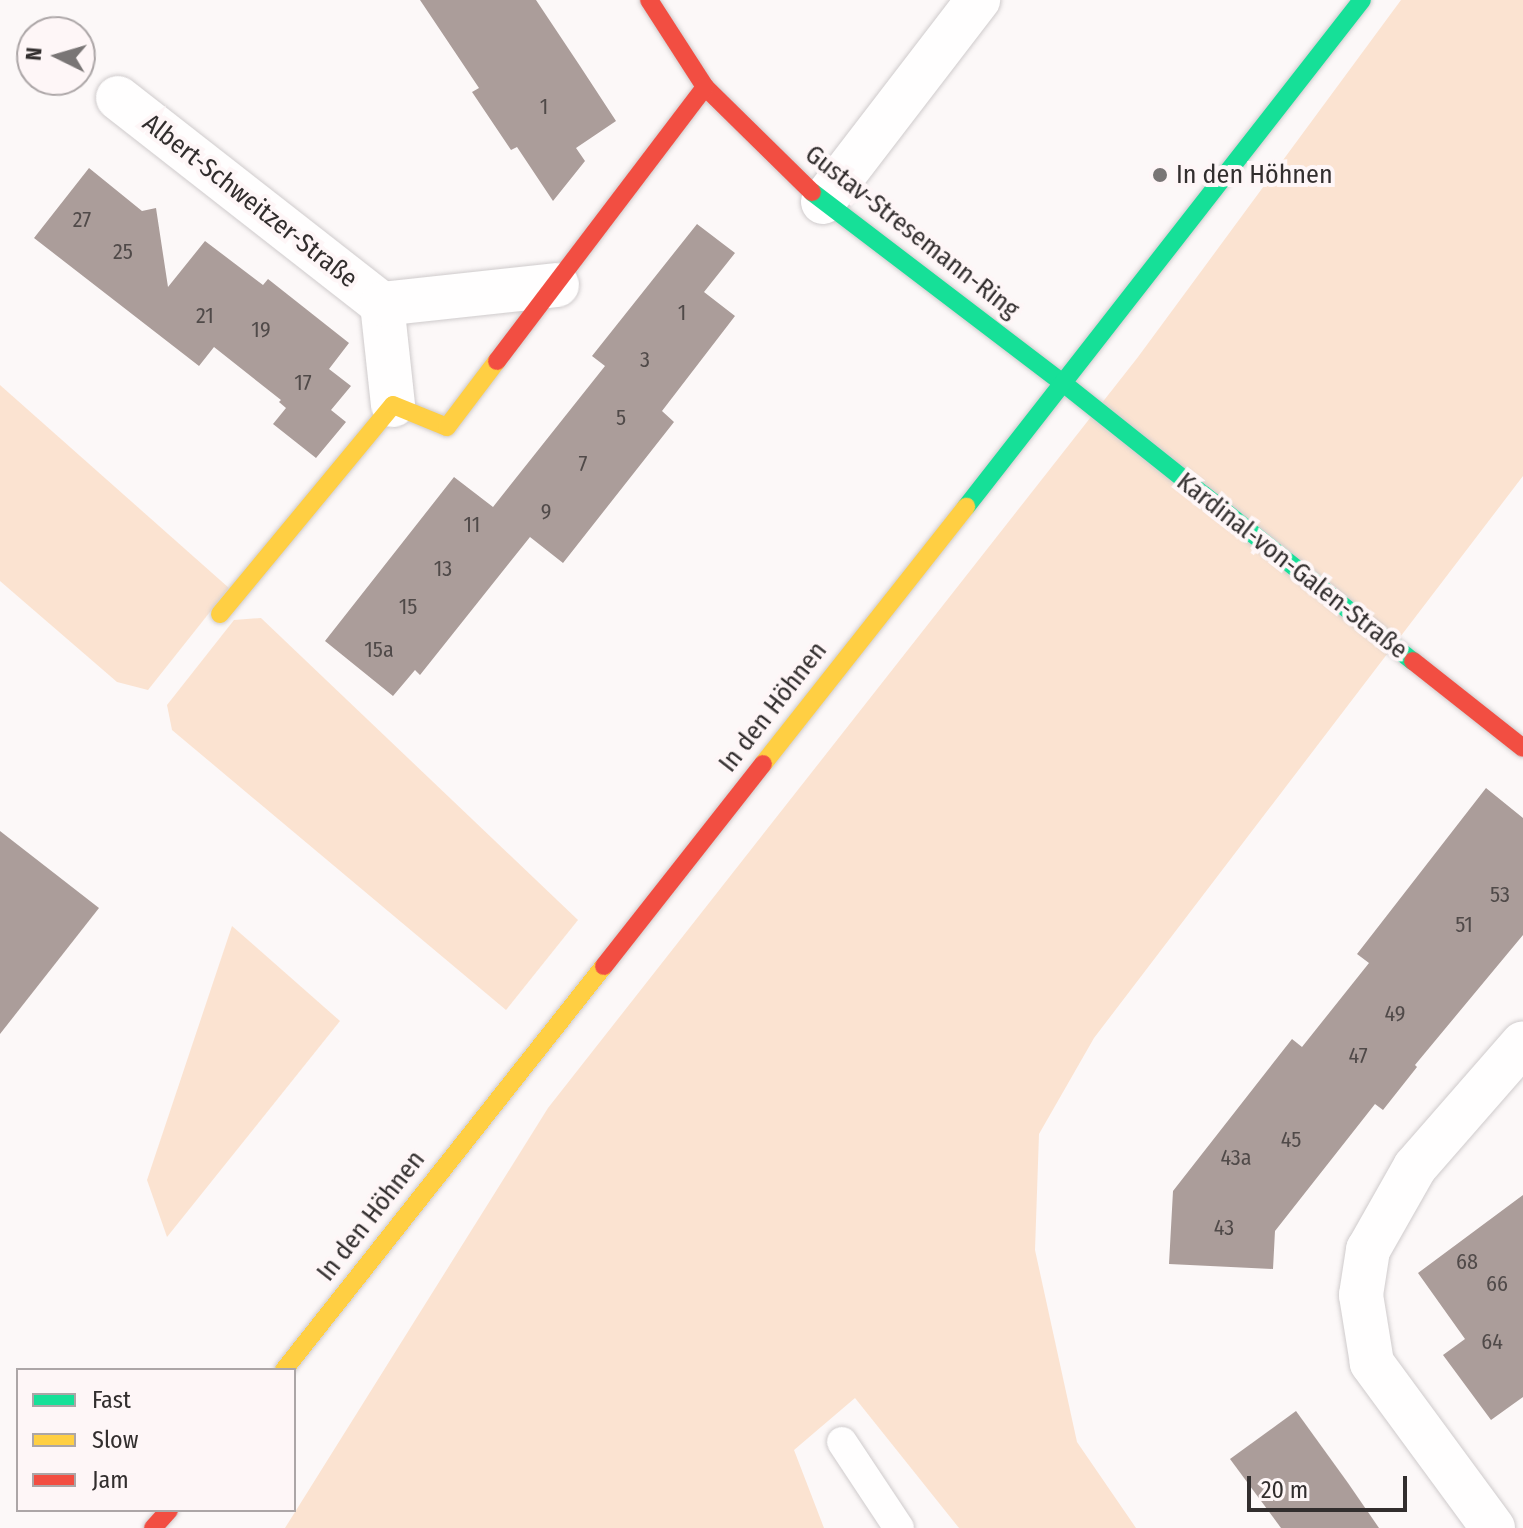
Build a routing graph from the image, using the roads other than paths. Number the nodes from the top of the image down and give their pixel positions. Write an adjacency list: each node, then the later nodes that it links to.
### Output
1 (649, 0): 4 (street, Gustav-Stresemann-Ring)
2 (978, 0): 6 (street)
3 (1362, 0): 9 (street, In den Höhnen)
4 (705, 87): 6 (street, Gustav-Stresemann-Ring); 7 (street)
5 (118, 98): 8 (street, Albert-Schweitzer-Straße)
6 (823, 202): 9 (street, Gustav-Stresemann-Ring)
7 (557, 285): 8 (street, Albert-Schweitzer-Straße); 10 (street)
8 (382, 304): 10 (street, Albert-Schweitzer-Straße)
9 (1063, 383): 12 (street, Kardinal-von-Galen-Straße); 14 (street, In den Höhnen)
10 (393, 405): 11 (street)
11 (220, 614)
12 (1523, 748)
13 (1523, 1043): 19 (street)
14 (286, 1368)
15 (842, 1442): 18 (lane)
16 (167, 1512): 17 (street)
17 (153, 1528)
18 (899, 1528)
19 (1493, 1528)

